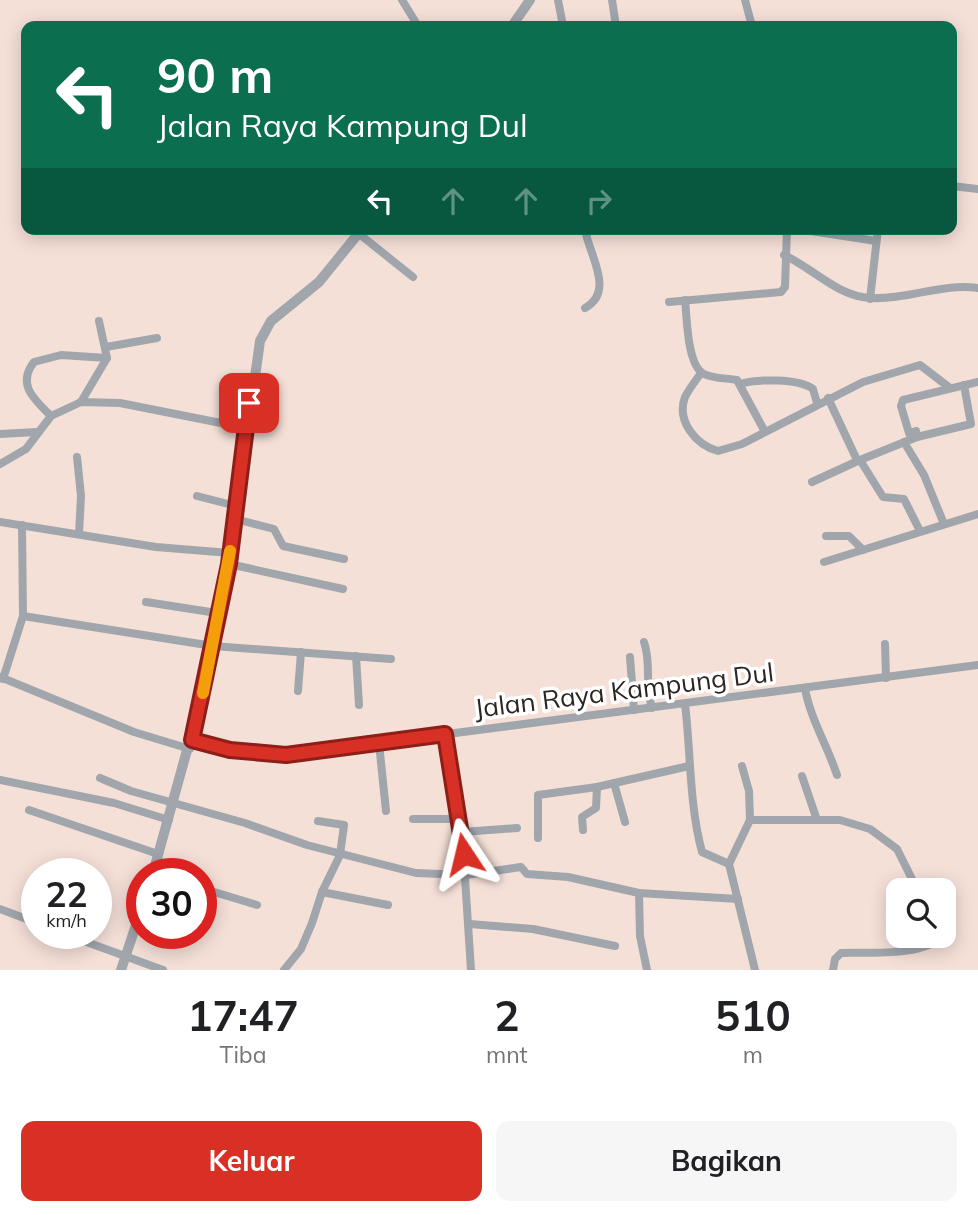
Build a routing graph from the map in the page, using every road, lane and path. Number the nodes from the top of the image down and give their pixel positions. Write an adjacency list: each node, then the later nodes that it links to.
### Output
1 (401, 0): 6 (street)
2 (530, 0): 7 (street)
3 (558, 0): 8 (street)
4 (612, 0): 9 (street)
5 (745, 0): 10 (street)
6 (415, 21)
7 (515, 21)
8 (562, 21)
9 (615, 21)
10 (750, 21)
11 (957, 187): 12 (street)
12 (978, 189)
13 (357, 235): 40 (street)
14 (365, 235): 21 (street)
15 (586, 235): 26 (street)
16 (786, 235): 20 (street)
17 (837, 235): 19 (street)
18 (877, 235): 19 (street)
19 (876, 241): 23 (street)
20 (784, 256): 23 (street); 24 (street)
21 (414, 277)
22 (978, 288): 23 (street)
23 (870, 299)
24 (685, 300): 25 (street); 31 (street)
25 (669, 302)
26 (585, 308)
27 (99, 321): 29 (street)
28 (157, 338): 29 (street)
29 (106, 347): 30 (street)
30 (107, 359): 37 (street); 39 (street)
31 (701, 373): 33 (street); 41 (street)
32 (978, 382): 34 (street)
33 (740, 384): 38 (street); 41 (street)
34 (964, 385): 35 (street); 44 (street)
35 (950, 388): 36 (street); 44 (street)
36 (828, 398): 38 (street); 47 (street)
37 (81, 402): 39 (street); 40 (street)
38 (817, 403): 41 (street)
39 (51, 416): 42 (street)
40 (246, 428): 51 (street)
41 (764, 430)
42 (37, 432): 43 (street); 48 (street)
43 (0, 434)
44 (917, 437): 45 (street)
45 (904, 442): 47 (street); 55 (street)
46 (76, 457): 58 (street)
47 (858, 460): 49 (street); 57 (street)
48 (0, 464)
49 (812, 482)
50 (197, 496): 51 (street)
51 (236, 506): 53 (street)
52 (978, 514): 55 (street)
53 (235, 519): 61 (street); 62 (street)
54 (0, 522): 56 (street)
55 (944, 524): 57 (street)
56 (22, 525): 58 (street); 68 (street)
57 (920, 531): 60 (street)
58 (79, 534): 61 (street)
59 (826, 536): 60 (street)
60 (863, 550): 63 (street)
61 (230, 553): 64 (street)
62 (344, 559)
63 (824, 562)
64 (229, 564): 65 (street); 67 (street)
65 (343, 589)
66 (146, 602): 67 (street)
67 (217, 613): 71 (street)
68 (23, 616): 71 (street); 77 (street)
69 (644, 642): 83 (street)
70 (885, 643): 78 (street)
71 (213, 646): 72 (street); 87 (street)
72 (301, 652): 73 (street); 80 (street)
73 (356, 656): 75 (street); 82 (street)
74 (630, 657): 84 (street)
75 (391, 659)
76 (978, 665): 78 (street, Jalan Raya Kampung Dul)
77 (2, 678): 87 (street, Jalan Raya Kampung Dul)
78 (886, 678): 79 (street, Jalan Raya Kampung Dul)
79 (805, 689): 81 (street, Jalan Raya Kampung Dul); 90 (street)
80 (298, 691)
81 (685, 704): 83 (street, Jalan Raya Kampung Dul); 88 (street)
82 (359, 705)
83 (652, 708): 84 (street, Jalan Raya Kampung Dul)
84 (634, 710): 85 (street, Jalan Raya Kampung Dul)
85 (445, 734): 86 (street, Jalan Raya Kampung Dul); 102 (street)
86 (379, 743): 87 (street, Jalan Raya Kampung Dul); 100 (street)
87 (191, 745): 97 (street)
88 (689, 766): 94 (street); 115 (street)
89 (742, 766): 104 (street)
90 (837, 775)
91 (802, 776): 105 (street)
92 (100, 778): 96 (street)
93 (0, 780): 98 (street)
94 (614, 783): 95 (street); 107 (street)
95 (597, 787): 109 (street); 111 (street)
96 (131, 791): 97 (street); 98 (street)
97 (175, 802): 103 (street); 113 (street)
98 (114, 803): 103 (street)
99 (29, 810): 112 (street)
100 (386, 811)
101 (413, 818): 102 (street)
102 (458, 819): 110 (street)
103 (169, 820): 112 (street)
104 (750, 820): 105 (street); 115 (street)
105 (817, 820): 117 (street)
106 (318, 821): 113 (street)
107 (625, 822)
108 (517, 828): 110 (street)
109 (583, 830)
110 (462, 832): 116 (street)
111 (538, 838)
112 (158, 854): 114 (street)
113 (340, 855): 116 (street); 118 (street)
114 (158, 858)
115 (729, 864): 121 (street)
116 (466, 876): 119 (street); 126 (street)
117 (912, 878)
118 (322, 892): 123 (street); 134 (street)
119 (639, 892): 121 (street); 136 (street)
120 (217, 893): 122 (street)
121 (738, 899): 137 (street)
122 (257, 905)
123 (388, 905)
124 (0, 909): 125 (street)
125 (21, 917)
126 (470, 924): 127 (street); 135 (street)
127 (615, 946)
128 (920, 948): 138 (street)
129 (106, 949): 131 (street)
130 (127, 949): 131 (street)
131 (125, 956): 132 (street); 133 (street)
132 (121, 970)
133 (163, 970)
134 (284, 970)
135 (472, 970)
136 (647, 970)
137 (755, 970)
138 (833, 970)

